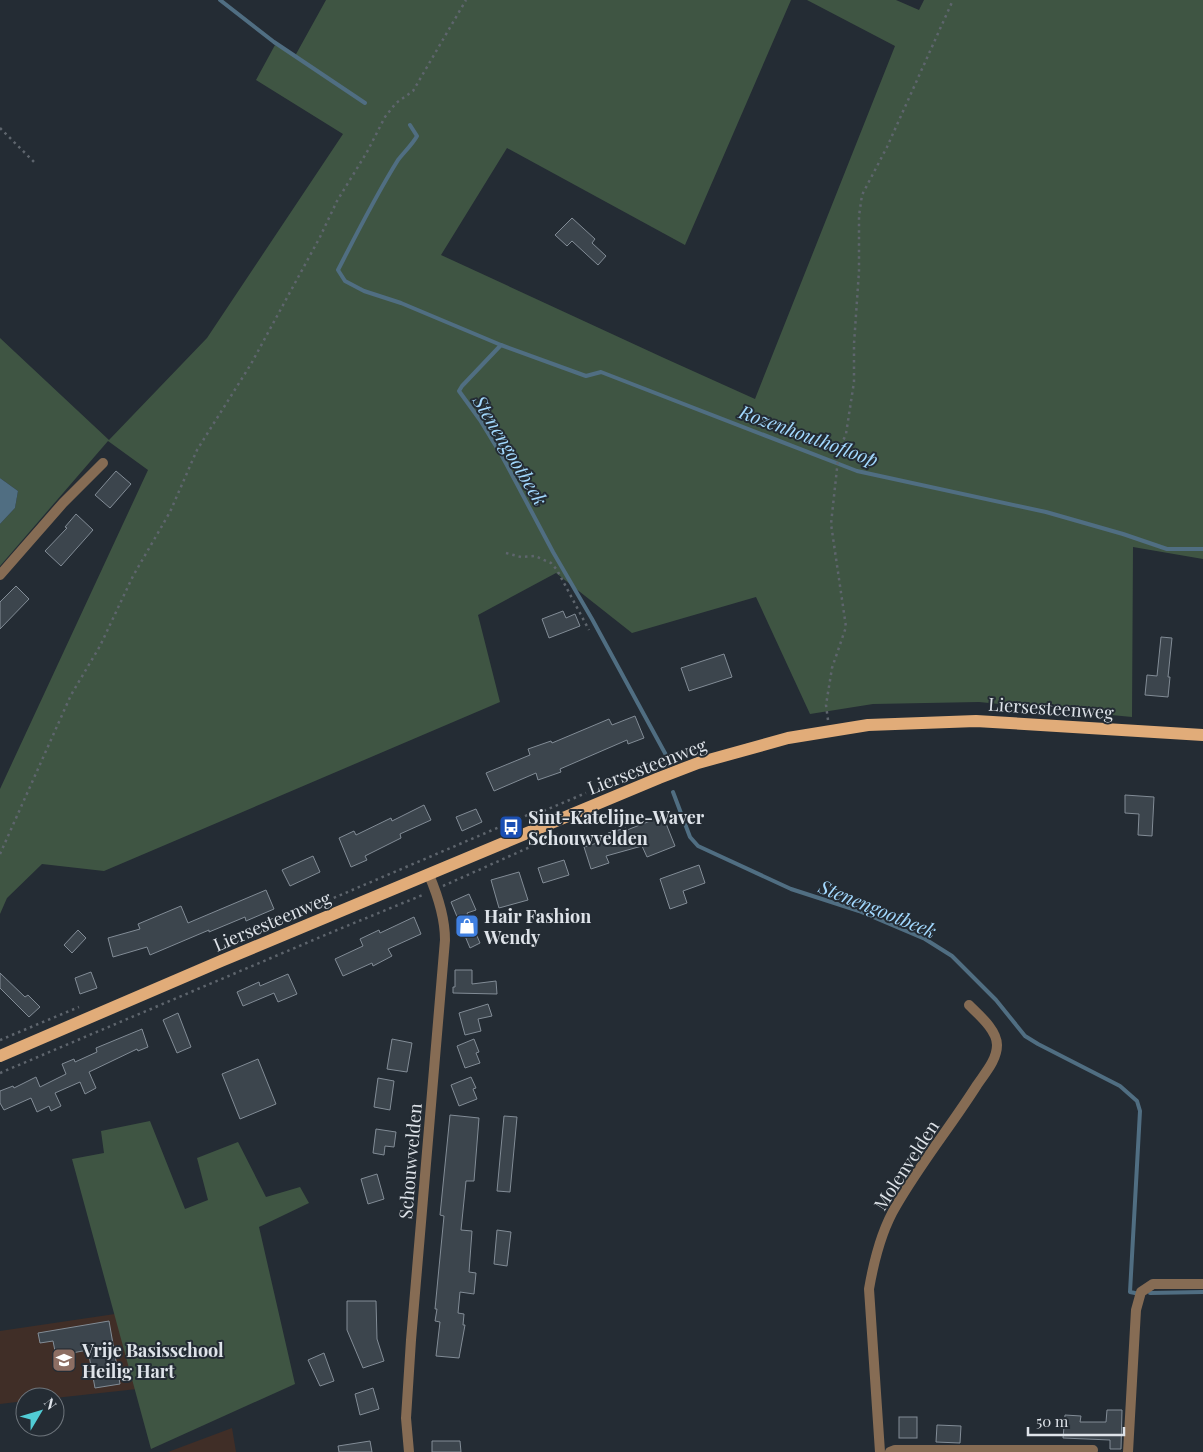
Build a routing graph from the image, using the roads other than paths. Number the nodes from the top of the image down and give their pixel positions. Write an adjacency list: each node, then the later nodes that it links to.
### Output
1 (104, 463): 2 (street)
2 (0, 575)
3 (1203, 735): 4 (main road, Liersesteenweg)
4 (429, 875): 6 (main road, Liersesteenweg); 9 (street, Schouwvelden)
5 (970, 1005): 10 (street, Molenvelden)
6 (0, 1056)
7 (1203, 1284): 12 (street)
8 (1094, 1450): 11 (street)
9 (408, 1452)
10 (880, 1452)
11 (890, 1452)
12 (1128, 1452)

